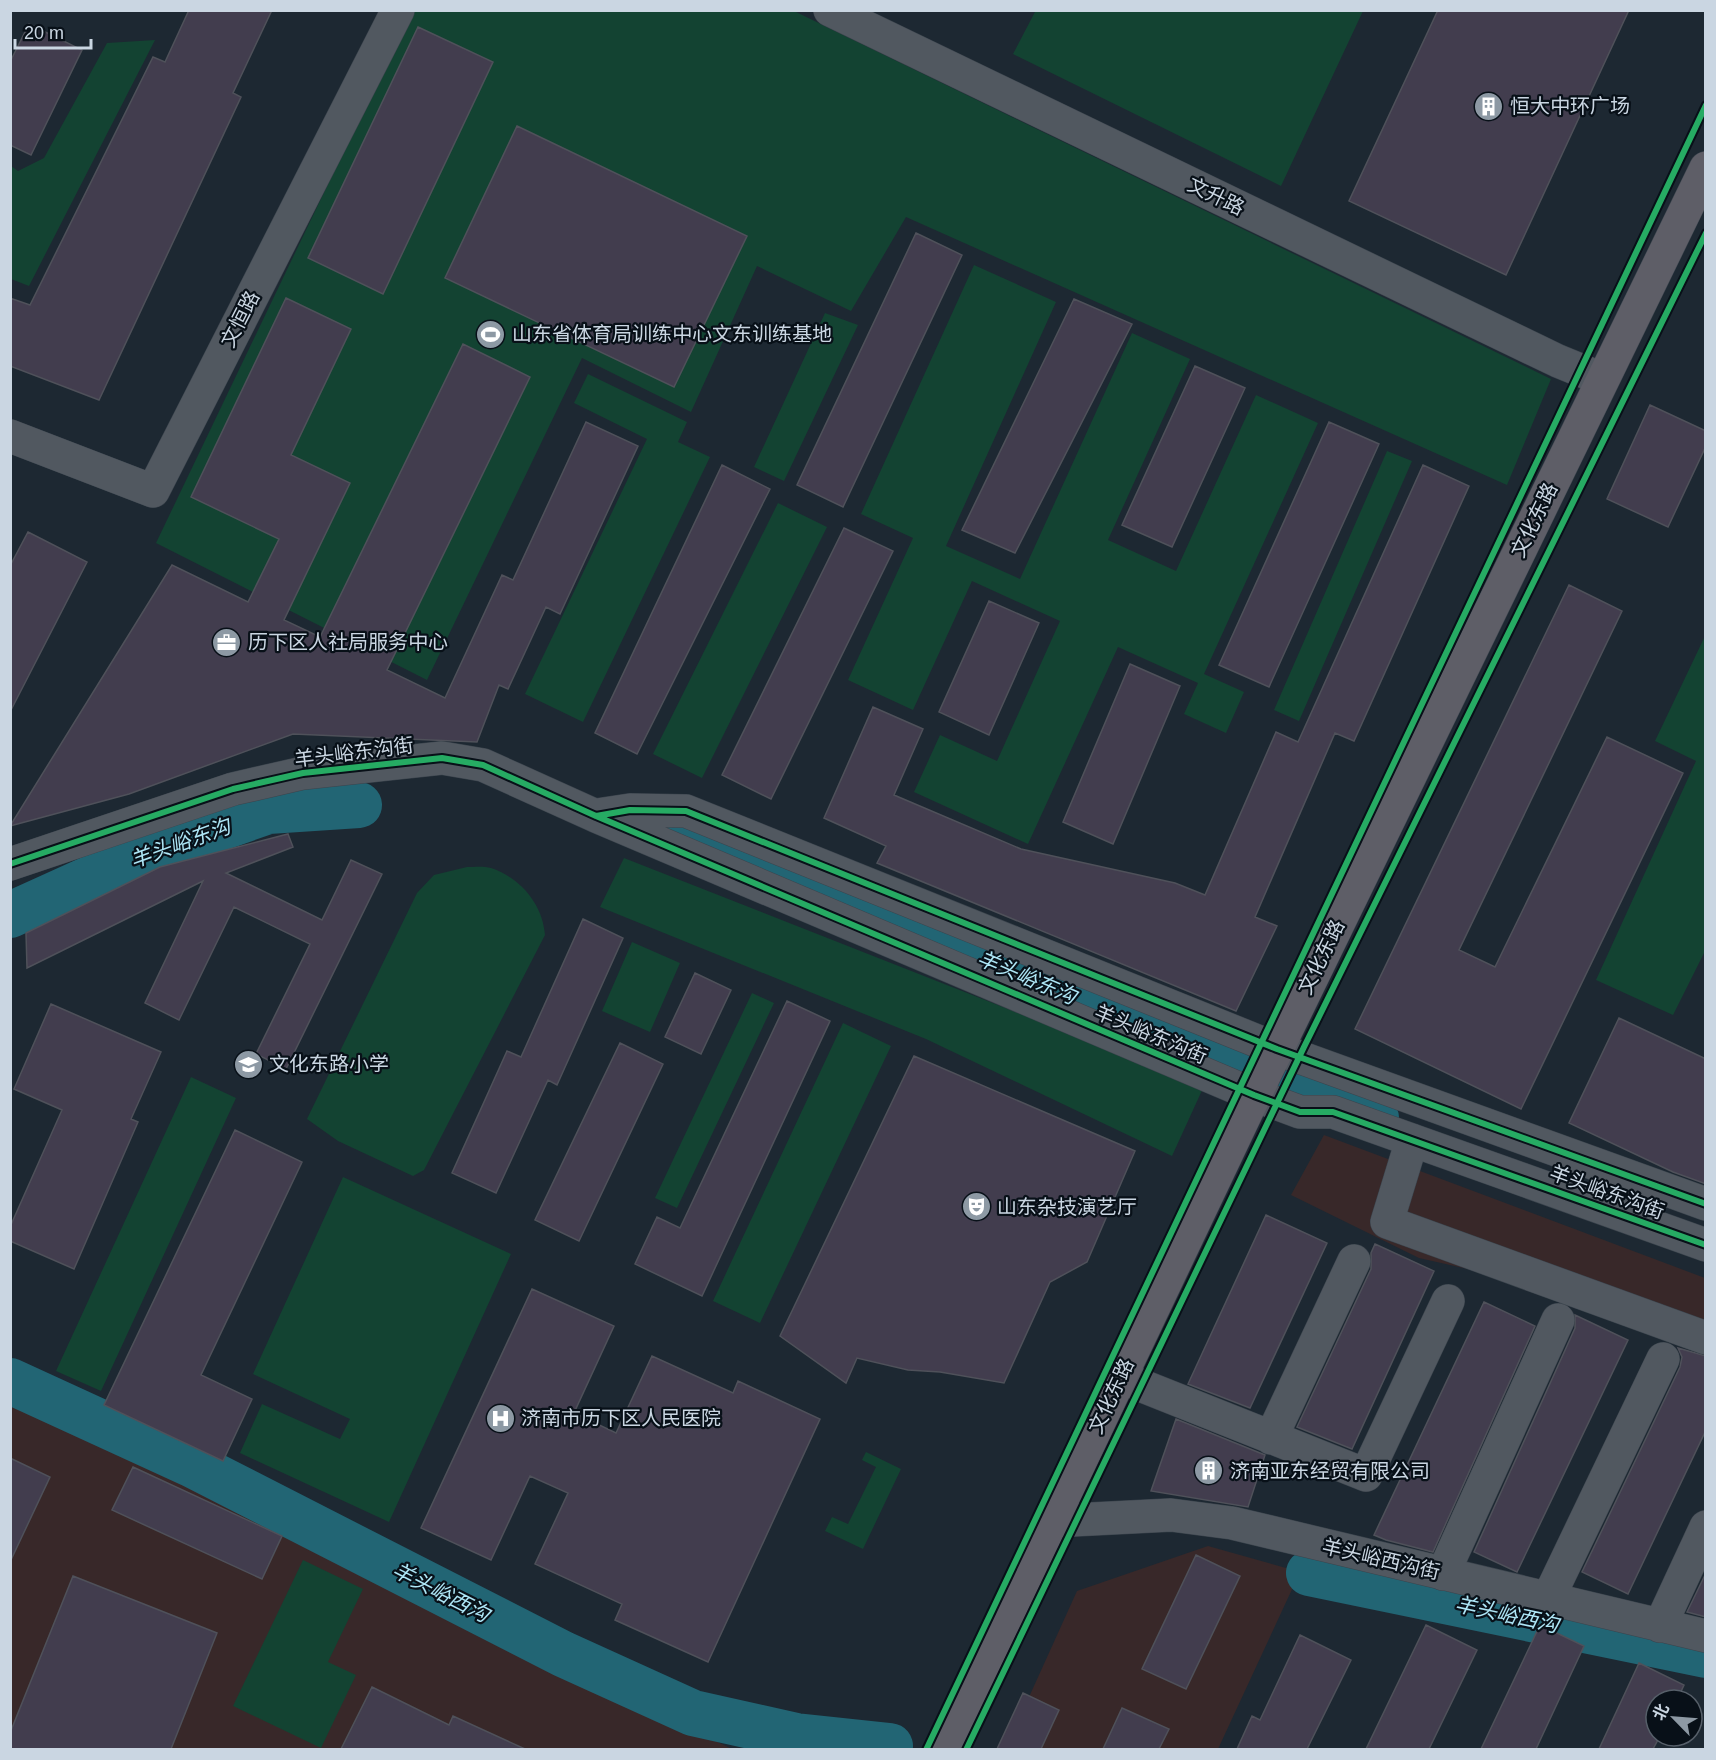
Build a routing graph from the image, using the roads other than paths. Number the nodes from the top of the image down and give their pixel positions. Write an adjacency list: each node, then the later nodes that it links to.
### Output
1 (398, 10): 5 (street, 文恒路)
2 (830, 10): 4 (street, 文升路)
3 (1706, 168): 4 (main road, 文化东路)
4 (1602, 379): 8 (main road, 文化东路)
5 (10, 436)
6 (596, 816): 7 (street, 羊头峪东沟街); 8 (street, 羊头峪东沟街); 9 (street, 羊头峪东沟街)
7 (10, 864)
8 (1277, 1049): 9 (main road, 文化东路); 11 (street, 羊头峪东沟街)
9 (1254, 1095): 10 (street, 羊头峪东沟街); 18 (main road, 文化东路)
10 (1412, 1140): 12 (street, 羊头峪东沟街); 16 (street)
11 (1706, 1204)
12 (1706, 1245)
13 (1354, 1261): 19 (street)
14 (1448, 1300): 19 (street)
15 (1558, 1320): 22 (street)
16 (1706, 1338)
17 (1663, 1359): 23 (street)
18 (1120, 1377): 19 (street); 20 (main road, 文化东路)
19 (1271, 1438)
20 (1052, 1521): 22 (street, 羊头峪西沟街); 26 (main road, 文化东路)
21 (1706, 1527): 24 (street)
22 (1443, 1574): 23 (street, 羊头峪西沟街)
23 (1548, 1599): 24 (street, 羊头峪西沟街)
24 (1660, 1626): 25 (street, 羊头峪西沟街)
25 (1706, 1636)
26 (943, 1749)

